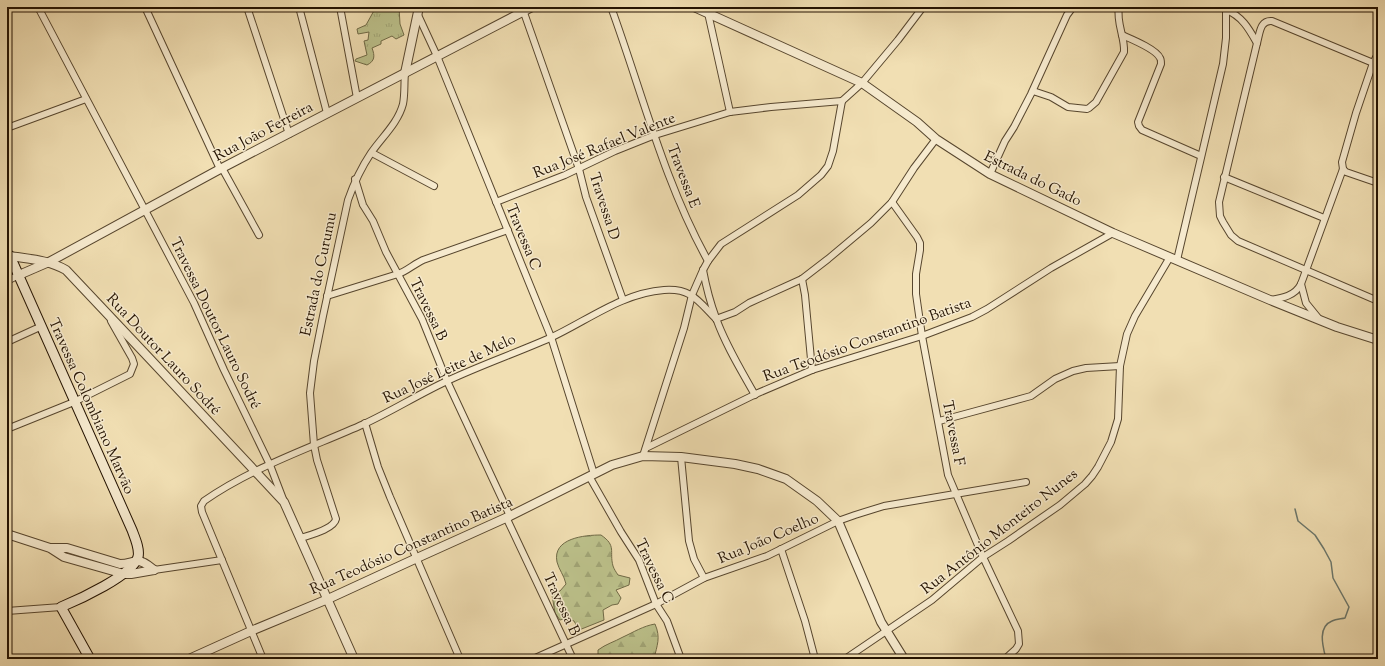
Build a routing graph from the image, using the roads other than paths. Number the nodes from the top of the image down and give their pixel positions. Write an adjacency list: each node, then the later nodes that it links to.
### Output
1 (38, 7): 25 (street, Travessa Doutor Lauro Sodré)
2 (145, 7): 35 (street)
3 (247, 7): 30 (street)
4 (299, 7): 28 (street)
5 (340, 7): 24 (street)
6 (532, 7): 12 (street, Rua João Ferreira)
7 (611, 7): 31 (street, Travessa E)
8 (694, 7): 15 (street, Estrada do Gado)
9 (923, 7): 22 (street)
10 (1073, 7): 23 (street)
11 (1119, 7): 16 (street)
12 (523, 9): 19 (street, Rua João Ferreira); 36 (street, Travessa D)
13 (1226, 9): 17 (street); 34 (street, Rua Antônio Monteiro Nunes)
14 (419, 11): 19 (street, Travessa C); 21 (street, Estrada do Curumu)
15 (708, 13): 22 (street, Estrada do Gado); 27 (street)
16 (1122, 35): 23 (street); 34 (street)
17 (1257, 43): 20 (street); 39 (street)
18 (1378, 54): 20 (street)
19 (437, 56): 21 (street, Rua João Ferreira); 43 (street, Travessa C)
20 (1376, 64): 37 (street)
21 (405, 73): 24 (street, Rua João Ferreira); 33 (street, Estrada do Curumu)
22 (862, 83): 26 (street); 32 (street, Estrada do Gado)
23 (1033, 91): 38 (street)
24 (357, 98): 28 (street, Rua João Ferreira)
25 (86, 99): 29 (street); 45 (street, Travessa Doutor Lauro Sodré)
26 (842, 100): 27 (street, Rua José Rafael Valente); 52 (street)
27 (730, 112): 31 (street, Rua José Rafael Valente)
28 (327, 113): 30 (street, Rua João Ferreira)
29 (7, 128)
30 (289, 134): 35 (street, Rua João Ferreira)
31 (655, 135): 36 (street, Rua José Rafael Valente); 52 (street, Travessa E)
32 (936, 139): 38 (street, Estrada do Gado); 44 (street)
33 (372, 153): 40 (street, Estrada do Curumu); 42 (street)
34 (1201, 156): 51 (street, Rua Antônio Monteiro Nunes)
35 (221, 169): 45 (street, Rua João Ferreira); 49 (street)
36 (579, 169): 43 (street, Rua José Rafael Valente); 63 (street, Travessa D)
37 (1343, 169): 41 (street); 46 (street)
38 (990, 174): 48 (street, Estrada do Gado)
39 (1224, 177): 46 (street); 55 (street)
40 (355, 179): 56 (street, Travessa B); 62 (street, Estrada do Curumu)
41 (1378, 183)
42 (434, 186)
43 (496, 202): 47 (street, Travessa C)
44 (892, 202): 58 (street); 70 (street, Travessa F)
45 (145, 210): 53 (street, Rua João Ferreira); 85 (street, Travessa Doutor Lauro Sodré)
46 (1324, 218): 55 (street)
47 (508, 230): 56 (street); 71 (street, Travessa C)
48 (1113, 232): 51 (street, Estrada do Gado); 70 (street, Rua Teodósio Constantino Batista)
49 (259, 235)
50 (8, 253): 53 (street, Rua Doutor Lauro Sodré); 57 (main road, Travessa Colombiano Marvão)
51 (1174, 259): 64 (street, Estrada do Gado); 74 (street, Rua Antônio Monteiro Nunes)
52 (708, 261): 54 (street)
53 (49, 262): 57 (street, Rua João Ferreira); 66 (street, Rua Doutor Lauro Sodré)
54 (702, 270): 61 (street); 67 (street)
55 (1305, 270): 60 (street); 65 (street)
56 (398, 274): 62 (street); 76 (street, Travessa B)
57 (19, 275): 59 (street, Rua João Ferreira); 69 (main road, Travessa Colombiano Marvão)
58 (802, 279): 67 (street); 75 (street)
59 (7, 281)
60 (1301, 284): 64 (street); 68 (street)
61 (692, 295): 63 (street, Rua José Leite de Melo); 67 (street); 83 (street)
62 (327, 296): 82 (street, Estrada do Curumu)
63 (623, 300): 71 (street, Rua José Leite de Melo)
64 (1270, 300): 68 (street, Estrada do Gado)
65 (1378, 301)
66 (106, 313): 78 (street); 86 (street, Rua Doutor Lauro Sodré)
67 (716, 319): 77 (street)
68 (1320, 321): 72 (street, Estrada do Gado)
69 (42, 326): 73 (street); 78 (main road, Travessa Colombiano Marvão)
70 (922, 336): 75 (street, Rua Teodósio Constantino Batista); 79 (street, Travessa F)
71 (551, 338): 76 (street, Rua José Leite de Melo); 87 (street, Travessa C)
72 (1378, 340)
73 (7, 342)
74 (1120, 366): 79 (street); 97 (street, Rua Antônio Monteiro Nunes)
75 (812, 370): 77 (street, Rua Teodósio Constantino Batista)
76 (447, 381): 80 (street, Rua José Leite de Melo); 91 (street, Travessa B)
77 (755, 395): 83 (street, Rua Teodósio Constantino Batista)
78 (74, 402): 81 (street); 100 (main road, Travessa Colombiano Marvão)
79 (938, 421): 89 (street, Travessa F)
80 (365, 423): 82 (street, Rua José Leite de Melo); 98 (street)
81 (7, 429)
82 (314, 445): 85 (street, Rua José Leite de Melo); 94 (street, Estrada do Curumu)
83 (645, 452): 84 (street); 87 (street, Rua Teodósio Constantino Batista)
84 (681, 457): 92 (street); 103 (street)
85 (270, 465): 86 (street, Rua José Leite de Melo); 90 (street, Travessa Doutor Lauro Sodré)
86 (256, 471): 90 (street, Rua Doutor Lauro Sodré); 99 (street, Rua José Leite de Melo)
87 (592, 475): 91 (street, Rua Teodósio Constantino Batista); 105 (street, Travessa C)
88 (1026, 482): 89 (street, Rua João Coelho)
89 (956, 493): 92 (street, Rua João Coelho); 97 (street, Travessa F)
90 (284, 502): 94 (street, Travessa Doutor Lauro Sodré)
91 (508, 517): 98 (street, Rua Teodósio Constantino Batista); 110 (street, Travessa B)
92 (838, 521): 96 (street, Rua João Coelho); 109 (street)
93 (7, 534): 95 (street)
94 (301, 538): 104 (street, Travessa Doutor Lauro Sodré)
95 (50, 548): 100 (street); 102 (street)
96 (781, 549): 103 (street, Rua João Coelho); 119 (street)
97 (983, 557): 109 (street, Rua Antônio Monteiro Nunes); 122 (street, Travessa F)
98 (417, 558): 104 (street, Rua Teodósio Constantino Batista); 115 (street)
99 (222, 560): 101 (street); 108 (street)
100 (137, 561): 101 (street); 102 (main road)
101 (154, 570): 102 (street)
102 (124, 574): 106 (main road)
103 (704, 578): 105 (street, Rua João Coelho)
104 (328, 599): 108 (street, Rua Teodósio Constantino Batista); 114 (street, Travessa Doutor Lauro Sodré)
105 (656, 604): 110 (street, Rua João Coelho); 118 (street, Travessa C)
106 (61, 607): 107 (street); 111 (main road)
107 (7, 611)
108 (251, 631): 112 (street, Rua Teodósio Constantino Batista); 113 (street)
109 (886, 631): 120 (street, Rua Antônio Monteiro Nunes); 121 (street)
110 (566, 644): 116 (street, Rua João Coelho); 117 (street, Travessa B)
111 (90, 659)
112 (190, 659)
113 (263, 659)
114 (354, 659)
115 (460, 659)
116 (533, 659)
117 (573, 659)
118 (681, 659)
119 (815, 659)
120 (845, 659)
121 (904, 659)
122 (1005, 659)

